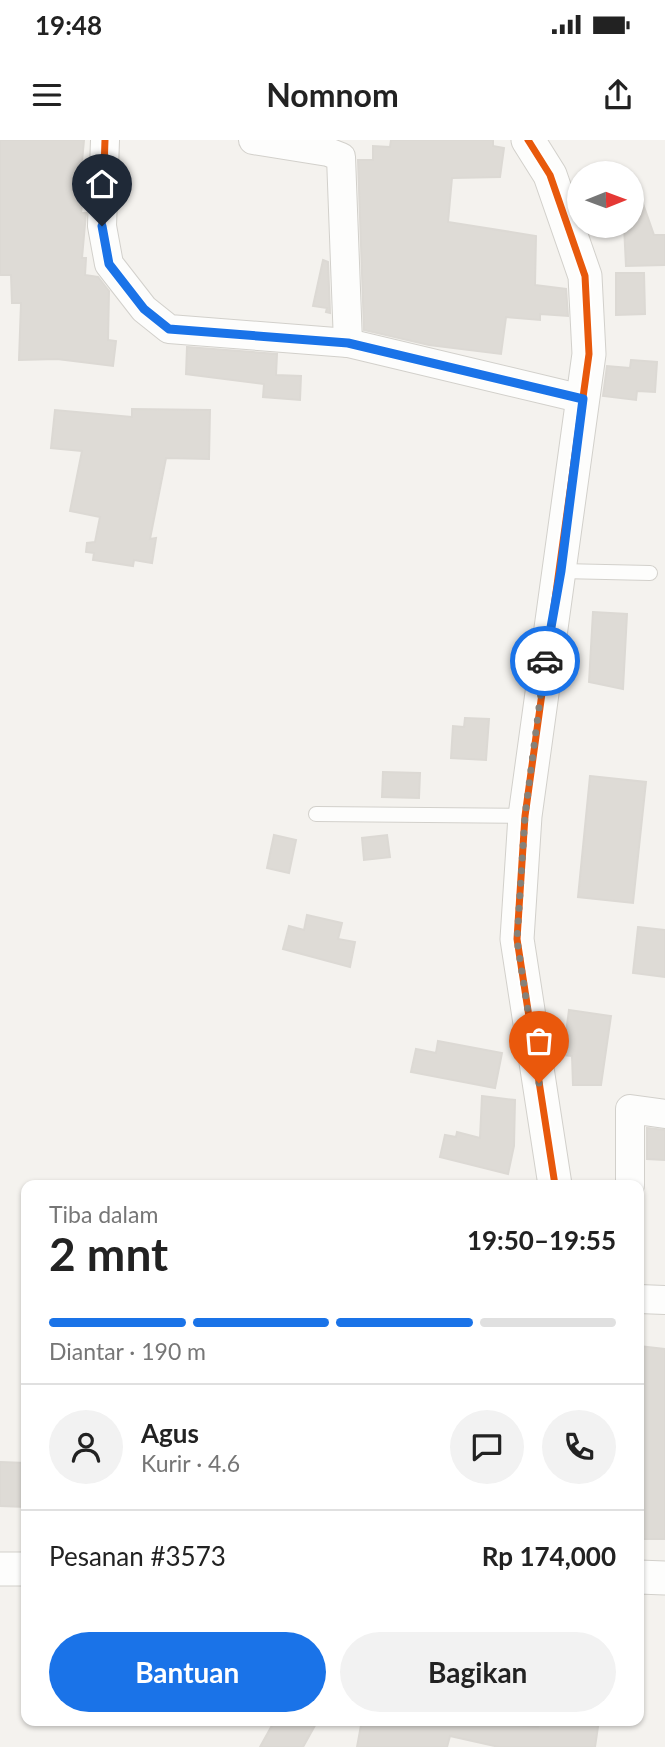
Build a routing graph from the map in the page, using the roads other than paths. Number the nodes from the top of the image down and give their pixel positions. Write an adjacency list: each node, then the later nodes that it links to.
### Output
1 (105, 140): 4 (street)
2 (253, 140): 4 (street)
3 (528, 140): 5 (street)
4 (348, 343): 5 (street)
5 (583, 399): 6 (street)
6 (561, 571): 7 (lane); 9 (street)
7 (650, 573)
8 (316, 814): 9 (lane)
9 (525, 816): 11 (street)
10 (665, 1114): 12 (street)
11 (554, 1180)
12 (630, 1180)
13 (644, 1299): 14 (street)
14 (665, 1300)
15 (0, 1569): 16 (street)
16 (21, 1569)
17 (644, 1577): 18 (street)
18 (665, 1578)

